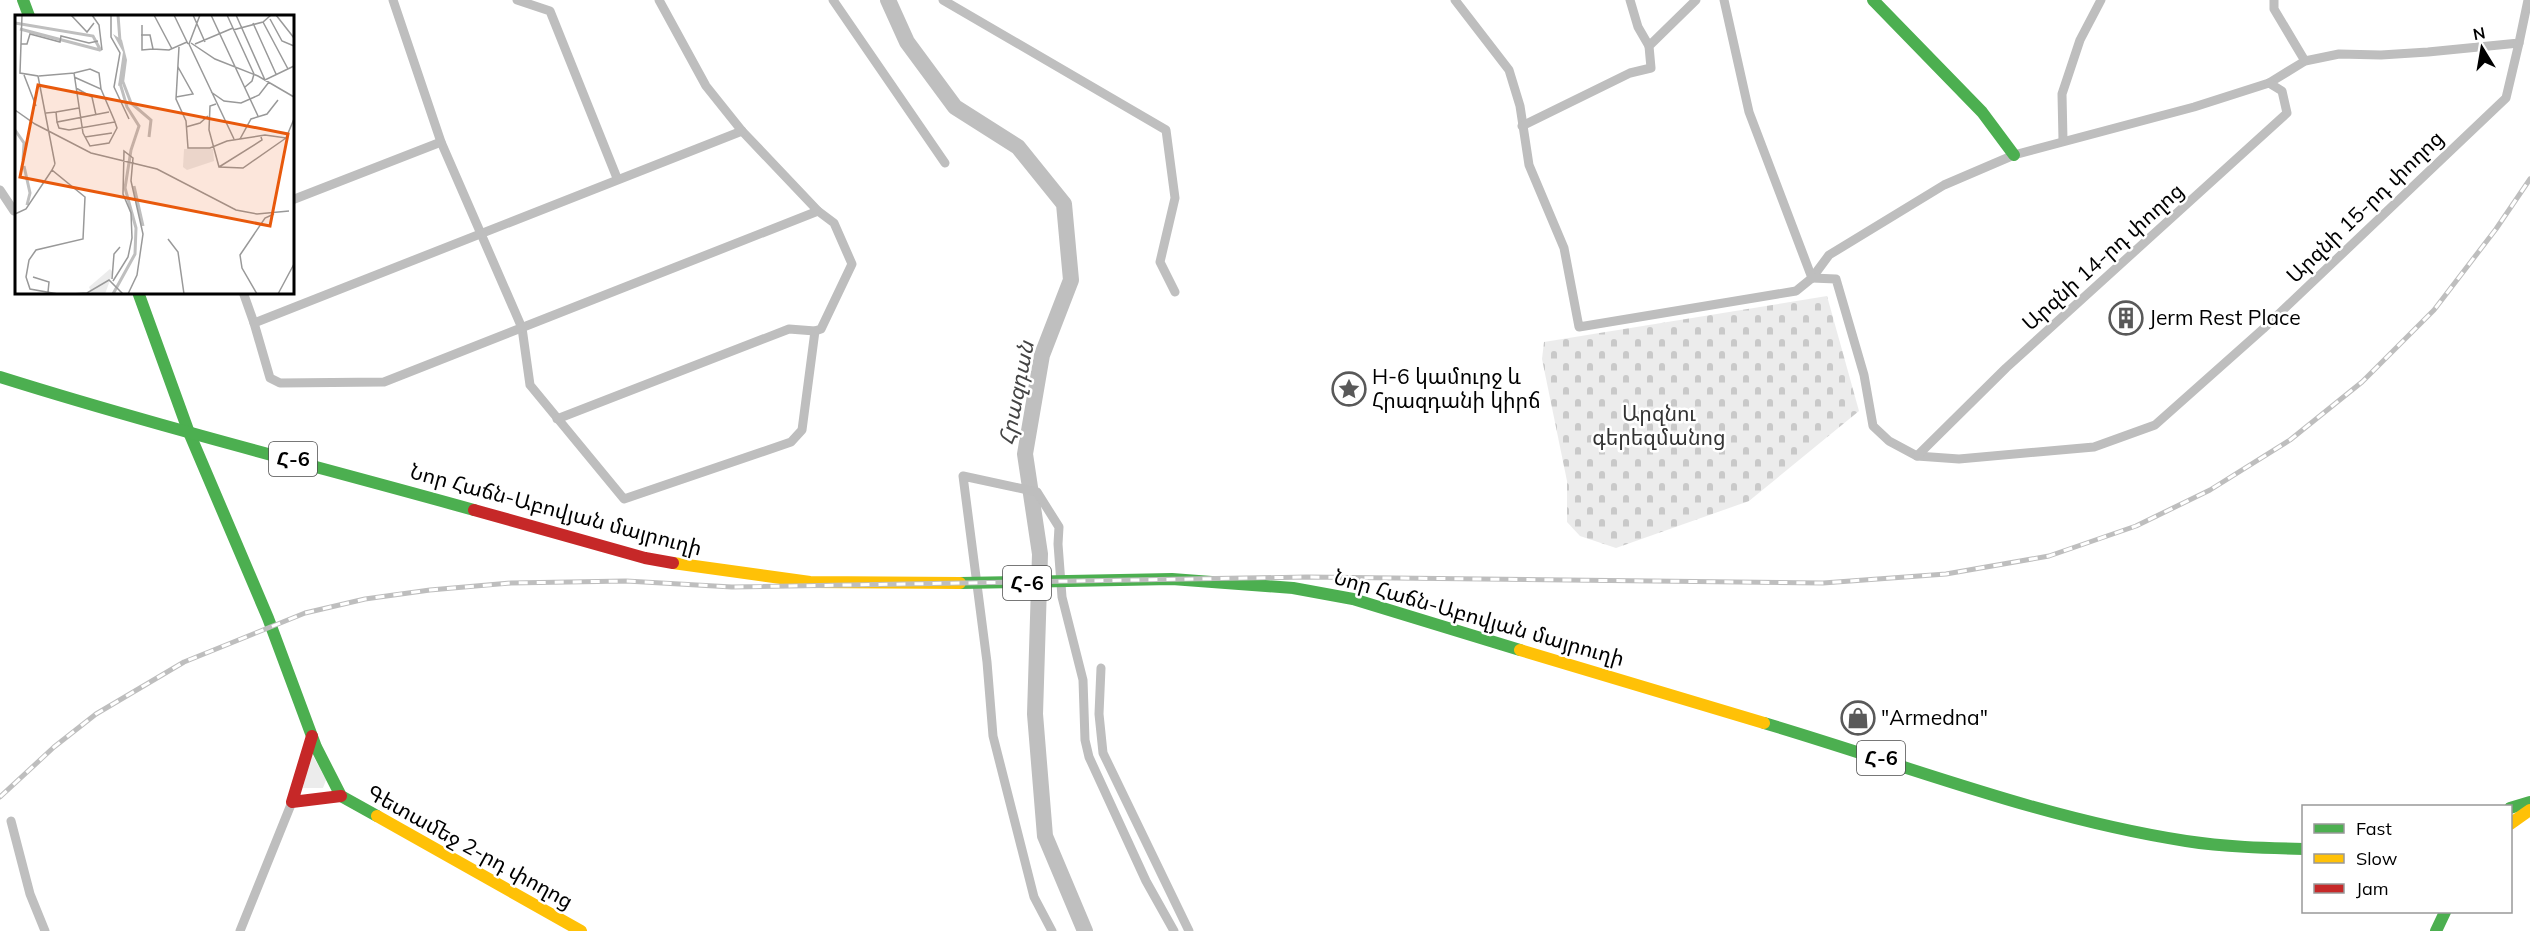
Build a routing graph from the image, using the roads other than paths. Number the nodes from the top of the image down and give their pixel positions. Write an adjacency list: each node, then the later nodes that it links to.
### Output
1 (23, 0): 14 (main road)
2 (393, 0): 22 (street)
3 (517, 0): 25 (street)
4 (659, 0): 20 (street)
5 (833, 0): 24 (street)
6 (1455, 0): 19 (street)
7 (1630, 0): 16 (street)
8 (1696, 0): 16 (street)
9 (1724, 0): 31 (street)
10 (1873, 0): 23 (main road)
11 (2101, 0): 21 (street)
12 (2274, 0): 17 (street)
13 (2528, 0): 15 (street, Արզնի 15-րդ փողոց)
14 (29, 15)
15 (2519, 43): 17 (street); 40 (street, Արզնի 15-րդ փողոց)
16 (1649, 46): 19 (street)
17 (2306, 61): 18 (street)
18 (2270, 83): 21 (street); 40 (street, Արզնի 14-րդ փողոց)
19 (1521, 126): 31 (street)
20 (742, 131): 25 (street); 29 (street)
21 (2063, 140): 23 (street)
22 (441, 142): 27 (street); 30 (street)
23 (2014, 155): 31 (street)
24 (945, 163)
25 (617, 178): 30 (street)
26 (0, 190): 28 (street)
27 (294, 199)
28 (14, 211)
29 (818, 212): 35 (street); 36 (street)
30 (482, 235): 34 (street); 35 (street)
31 (1812, 278): 40 (street, Արզնի 15-րդ փողոց)
32 (139, 294): 39 (main road, Գետամեջ 2-րդ փողոց)
33 (244, 294): 34 (street)
34 (254, 323): 35 (street)
35 (522, 328): 38 (street)
36 (815, 331): 38 (street); 38 (street)
37 (0, 377): 39 (main road, Նոր Հաճն-Աբովյան մայրուղի / Հ-6)
38 (556, 418)
39 (188, 430): 41 (main road, Գետամեջ 2-րդ փողոց); 48 (main road, Նոր Հաճն-Աբովյան մայրուղի / Հ-6)
40 (1917, 456)
41 (312, 736): 42 (main road, Գետամեջ 2-րդ փողոց); 44 (main road)
42 (341, 796): 44 (main road, Գետամեջ 2-րդ փողոց); 51 (main road, Գետամեջ 2-րդ փողոց)
43 (2530, 801): 45 (main road)
44 (292, 802): 50 (street)
45 (2512, 808)
46 (2530, 810): 47 (main road)
47 (2512, 823)
48 (2302, 849)
49 (2445, 913): 54 (main road)
50 (240, 931)
51 (581, 931)
52 (1052, 931): 53 (street)
53 (1174, 931)
54 (2436, 931)

